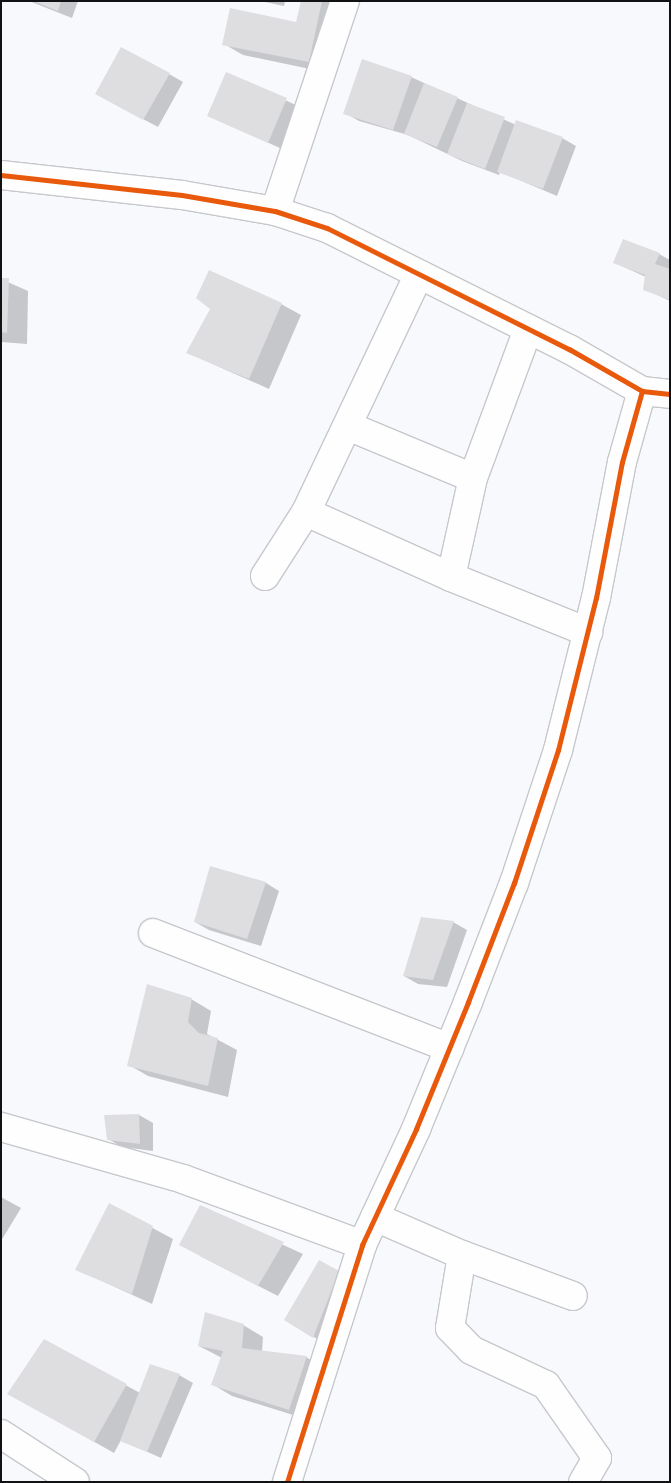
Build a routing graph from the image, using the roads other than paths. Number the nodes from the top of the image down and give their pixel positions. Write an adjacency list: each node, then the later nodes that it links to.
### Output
1 (345, 1): 3 (street)
2 (1, 174): 3 (street)
3 (275, 211): 4 (street)
4 (419, 274): 5 (street); 8 (street)
5 (528, 329): 6 (street); 9 (street)
6 (642, 391): 7 (street); 13 (street)
7 (670, 394)
8 (348, 426): 9 (street); 10 (street)
9 (473, 478): 12 (street)
10 (306, 512): 11 (street); 12 (street)
11 (265, 576)
12 (451, 577): 13 (street)
13 (588, 632): 15 (street)
14 (153, 933): 15 (street)
15 (449, 1048): 17 (street)
16 (1, 1127): 18 (street)
17 (375, 1217): 18 (street); 19 (street)
18 (362, 1245): 23 (street)
19 (462, 1255): 20 (street); 24 (street)
20 (573, 1296)
21 (1, 1434): 22 (street)
22 (75, 1482)
23 (287, 1482)
24 (583, 1482)

